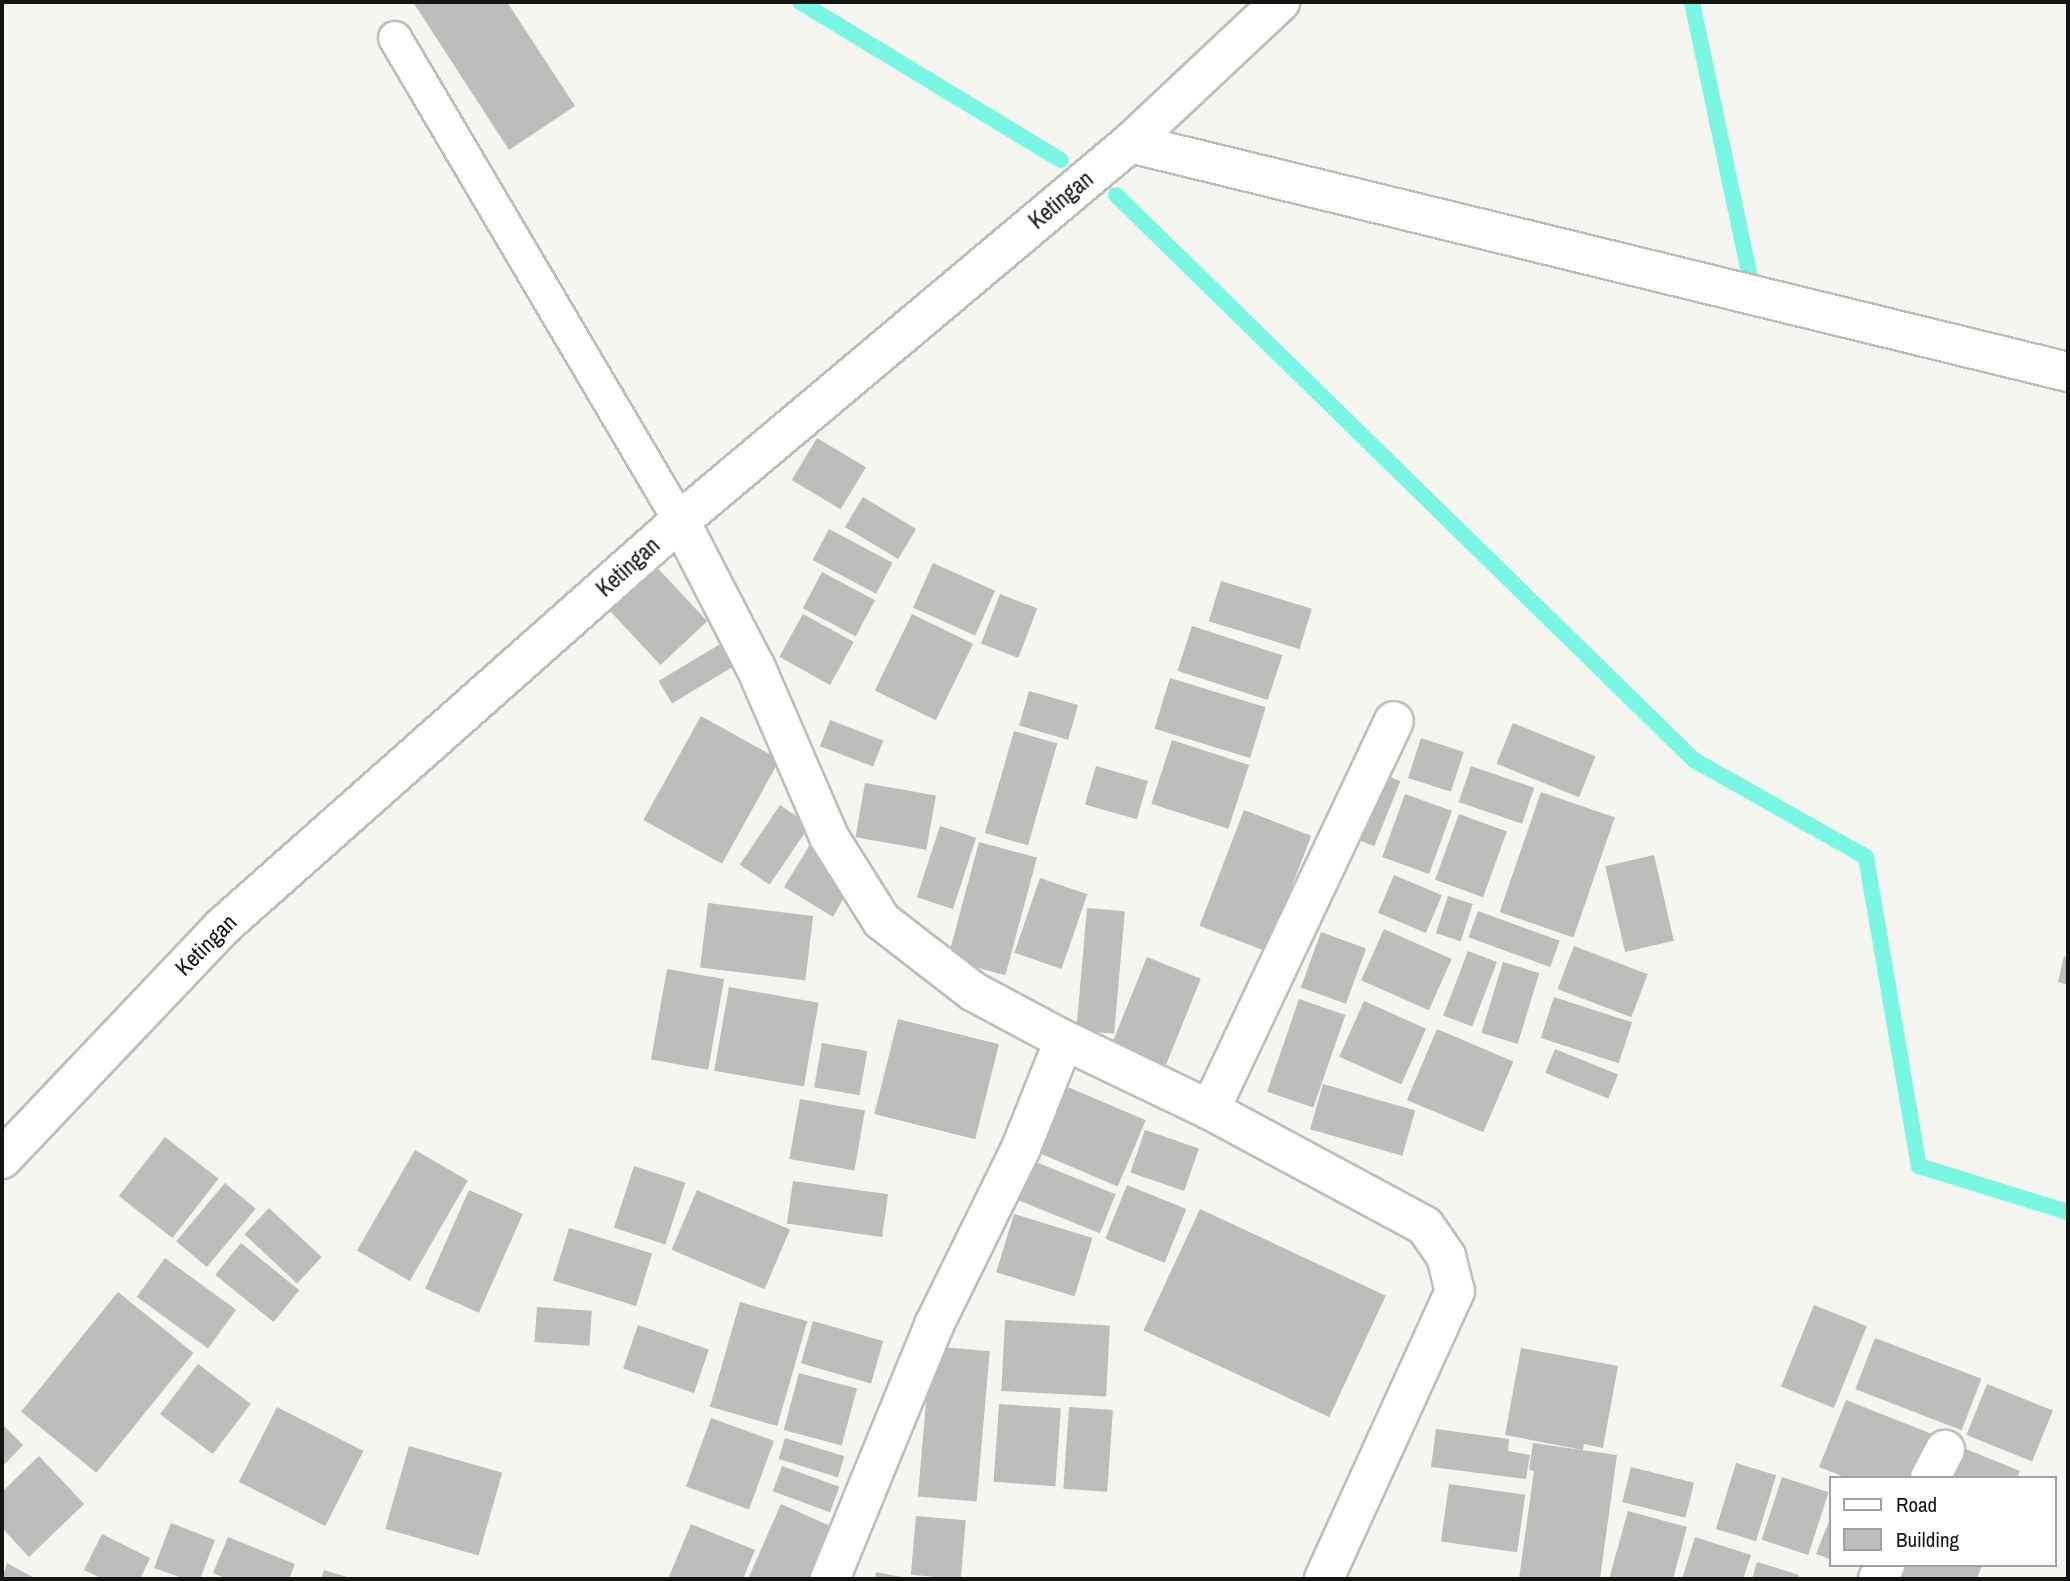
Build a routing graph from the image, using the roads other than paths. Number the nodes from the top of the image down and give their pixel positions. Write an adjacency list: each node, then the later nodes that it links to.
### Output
1 (1280, 2): 3 (street, Ketingan)
2 (395, 38): 5 (lane)
3 (1130, 143): 4 (street); 5 (street, Ketingan)
4 (2068, 373)
5 (680, 521): 7 (street); 9 (street, Ketingan)
6 (1394, 721): 8 (street)
7 (1064, 1040): 8 (street); 10 (street)
8 (1210, 1110): 11 (street)
9 (2, 1159)
10 (830, 1579)
11 (1327, 1579)

